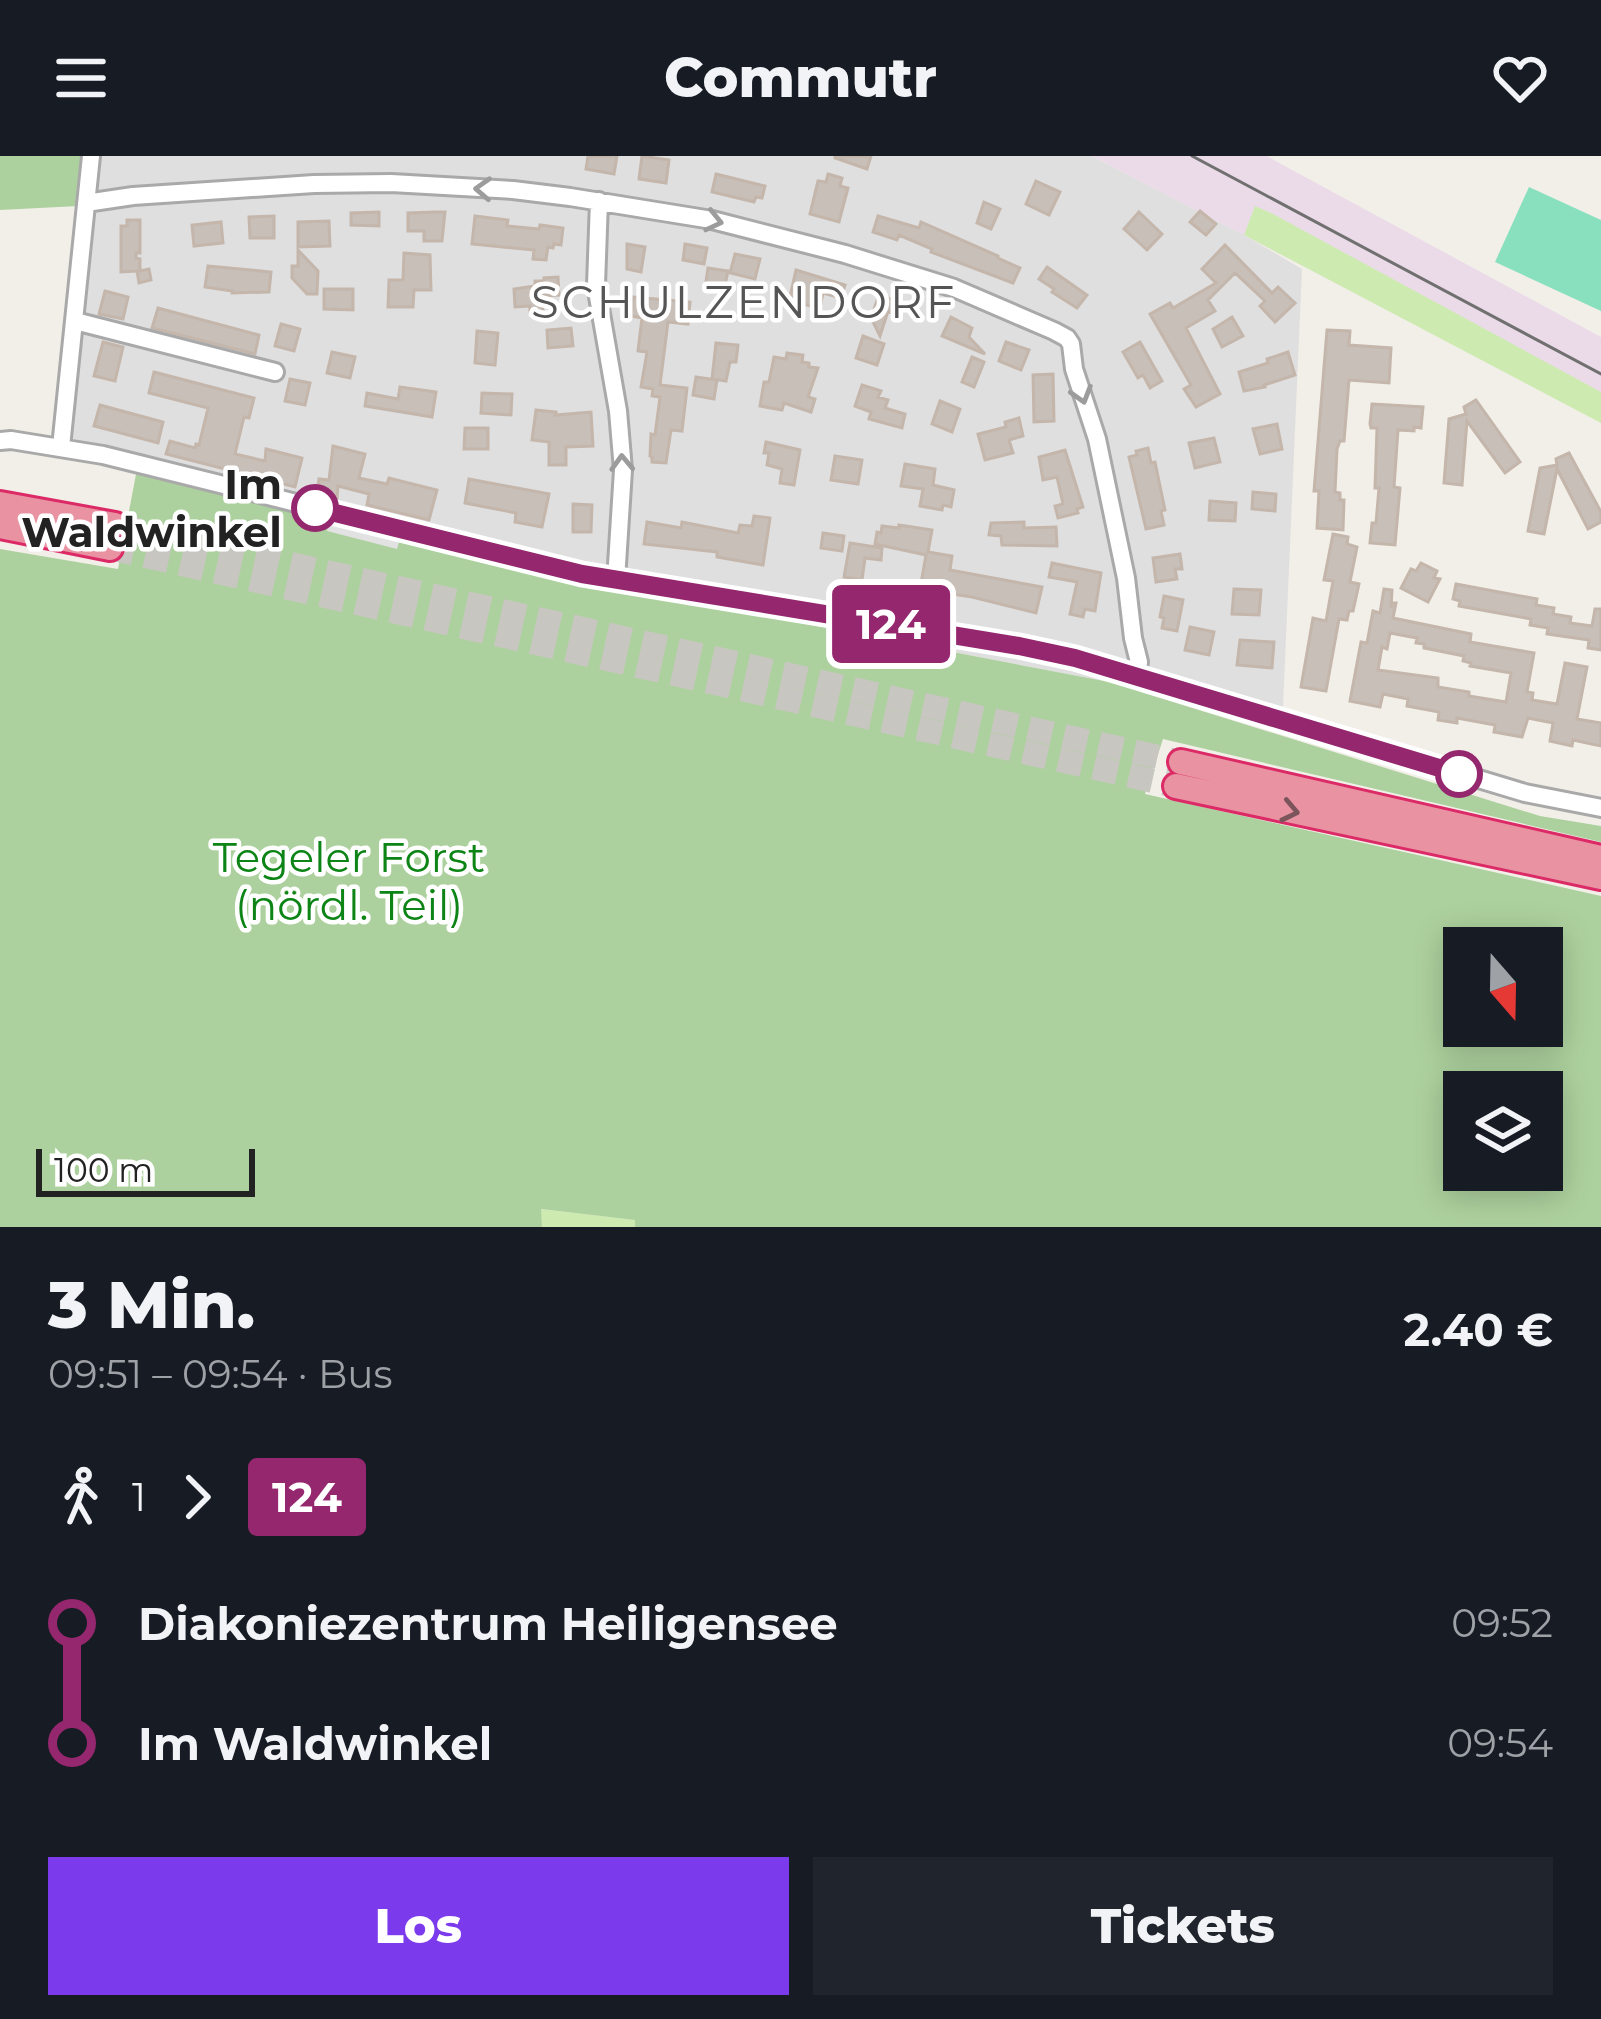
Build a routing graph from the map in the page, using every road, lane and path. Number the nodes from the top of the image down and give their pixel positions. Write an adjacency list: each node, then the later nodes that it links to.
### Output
1 (91, 156): 3 (street)
2 (599, 201): 3 (street, one-way to 3); 10 (street, one-way to 2); 11 (street, one-way to 11)
3 (86, 203): 4 (street)
4 (75, 321): 5 (street); 7 (street)
5 (275, 371)
6 (0, 441): 7 (street)
7 (61, 447): 10 (street)
8 (0, 504): 9 (highway)
9 (0, 526)
10 (616, 580): 11 (street)
11 (1137, 675): 12 (street)
12 (1601, 808)
13 (1601, 858): 14 (highway, one-way to 14)
14 (1601, 877)

